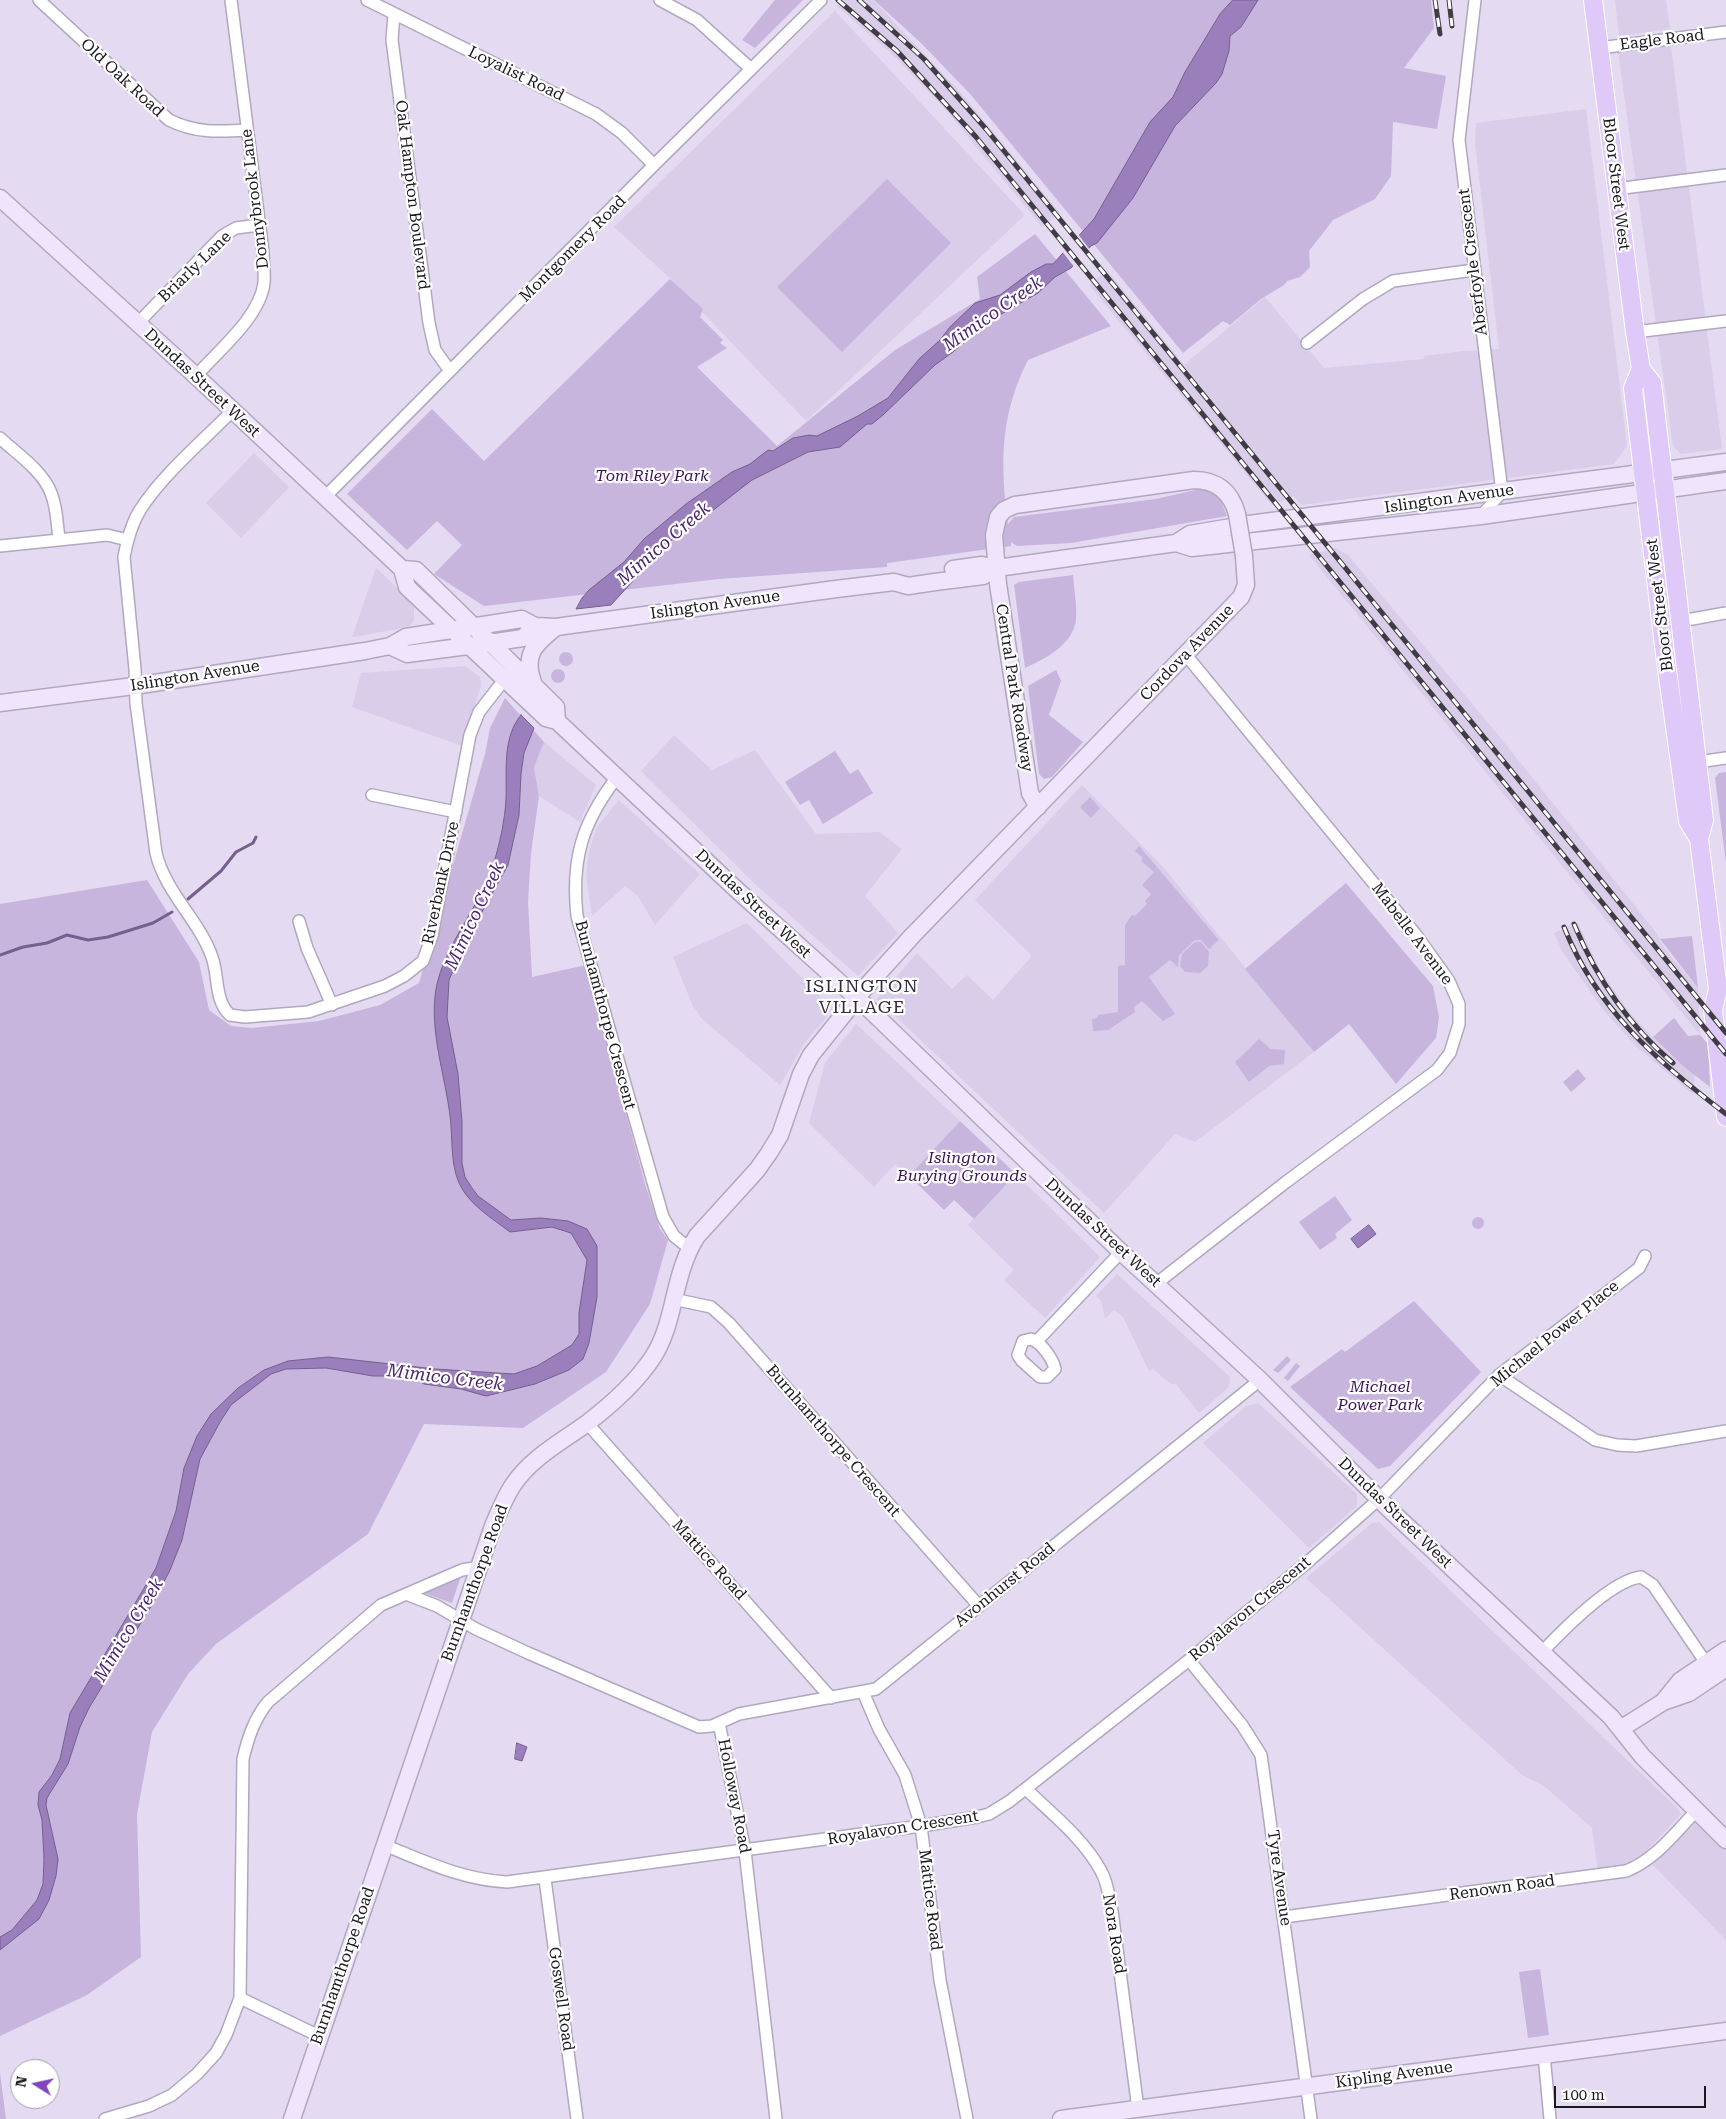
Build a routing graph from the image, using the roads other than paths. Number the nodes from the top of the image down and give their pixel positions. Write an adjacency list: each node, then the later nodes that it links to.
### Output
1 (39, 0): 12 (street, Old Oak Road)
2 (232, 0): 12 (street, Donnybrook Lane)
3 (367, 0): 8 (street, Loyalist Road)
4 (660, 0): 11 (street)
5 (821, 0): 11 (street, Montgomery Road)
6 (1475, 0): 18 (street, Aberfoyle Crescent)
7 (1593, 0): 10 (main road, Bloor Street West)
8 (394, 14): 13 (street, Loyalist Road); 24 (street, Oak Hampton Boulevard)
9 (1726, 32): 10 (street, Eagle Road)
10 (1599, 48): 15 (main road, Bloor Street West)
11 (751, 69): 13 (street, Montgomery Road)
12 (247, 130): 17 (street, Donnybrook Lane)
13 (654, 166): 24 (street, Montgomery Road)
14 (1726, 175): 15 (street)
15 (1616, 189): 21 (main road, Bloor Street West)
16 (0, 198): 20 (main road, Dundas Street West)
17 (259, 225): 20 (street, Briarly Lane); 25 (street, Donnybrook Lane)
18 (1474, 270): 22 (street); 34 (street, Aberfoyle Crescent)
19 (1726, 321): 21 (street)
20 (138, 323): 25 (main road, Dundas Street West)
21 (1635, 332): 23 (main road, Bloor Street West)
22 (1307, 343)
23 (1640, 368): 29 (main road, Bloor Street West); 30 (main road, Bloor Street West)
24 (450, 371): 36 (street, Montgomery Road)
25 (196, 376): 26 (main road, Dundas Street West)
26 (232, 411): 36 (main road, Dundas Street West); 40 (street, Riverbank Drive)
27 (0, 438): 39 (street)
28 (1726, 462): 29 (main road, Islington Avenue)
29 (1662, 470): 30 (main road, Islington Avenue); 33 (main road, Bloor Street West)
30 (1644, 473): 32 (main road, Islington Avenue); 35 (main road, Bloor Street West)
31 (1726, 480): 33 (main road, Islington Avenue)
32 (1563, 482): 34 (main road, Islington Avenue); 37 (main road)
33 (1665, 488): 35 (main road, Islington Avenue); 47 (main road, Bloor Street West)
34 (1502, 492): 38 (street); 41 (main road, Islington Avenue)
35 (1646, 492): 37 (main road, Islington Avenue); 53 (main road, Bloor Street West)
36 (324, 498): 44 (main road, Dundas Street West)
37 (1564, 503): 38 (main road, Islington Avenue)
38 (1481, 516): 41 (main road, Islington Avenue)
39 (59, 539): 40 (street); 42 (street)
40 (128, 540): 60 (street, Riverbank Drive)
41 (1176, 543): 43 (main road, Islington Avenue)
42 (0, 546)
43 (997, 568): 50 (main road, Islington Avenue); 57 (main road, Cordova Avenue, bridge); 67 (main road, Central Park Roadway)
44 (402, 569): 45 (main road, Dundas Street West); 49 (main road, Dundas Street West)
45 (424, 603): 51 (main road, Dundas Street West); 52 (main road)
46 (1726, 614): 47 (street)
47 (1681, 621): 53 (street); 64 (main road, Bloor Street West)
48 (535, 626): 49 (main road, Islington Avenue); 50 (main road, Islington Avenue); 54 (main road, Islington Avenue)
49 (474, 627): 51 (main road, Islington Avenue); 54 (main road, Dundas Street West)
50 (556, 627): 59 (main road)
51 (453, 630): 52 (main road, Islington Avenue); 56 (main road, Dundas Street West)
52 (406, 637): 55 (main road, Islington Avenue)
53 (1664, 642): 64 (main road, Bloor Street West)
54 (491, 643): 56 (main road, Islington Avenue); 59 (main road, Dundas Street West)
55 (390, 646): 56 (main road, Islington Avenue); 60 (main road, Islington Avenue)
56 (468, 646): 58 (main road, Dundas Street West)
57 (1186, 655): 67 (main road, Cordova Avenue); 77 (street, Mabelle Avenue)
58 (504, 680): 62 (main road, Dundas Street West); 68 (street, Riverbank Drive)
59 (533, 682): 62 (main road, Dundas Street West)
60 (134, 686): 61 (main road, Islington Avenue); 72 (street, Riverbank Drive)
61 (0, 703)
62 (557, 721): 65 (main road, Dundas Street West)
63 (1726, 758): 64 (street)
64 (1690, 763): 70 (main road, Bloor Street West)
65 (617, 777): 71 (main road, Dundas Street West); 74 (street, Burnhamthorpe Crescent)
66 (372, 795): 68 (street)
67 (1038, 807): 71 (main road, Cordova Avenue)
68 (456, 812): 72 (street, Riverbank Drive)
69 (299, 921): 72 (street)
70 (1722, 996): 73 (main road, Bloor Street West)
71 (857, 998): 74 (main road, Burnhamthorpe Road); 75 (main road, Dundas Street West)
72 (332, 1005)
73 (1726, 1117)
74 (689, 1248): 78 (main road, Burnhamthorpe Road)
75 (1121, 1252): 77 (main road, Dundas Street West); 79 (street)
76 (1645, 1256): 80 (street, Michael Power Place)
77 (1157, 1284): 81 (main road, Dundas Street West)
78 (673, 1299): 82 (main road, Burnhamthorpe Road); 87 (street, Burnhamthorpe Crescent)
79 (1037, 1341)
80 (1499, 1375): 83 (street); 84 (street, Michael Power Place)
81 (1260, 1380): 84 (main road, Dundas Street West); 87 (street, Avonhurst Road)
82 (587, 1423): 85 (main road, Burnhamthorpe Road); 95 (street, Mattice Road)
83 (1726, 1431)
84 (1379, 1498): 90 (main road, Dundas Street West); 91 (street, Royalavon Crescent)
85 (480, 1567): 86 (street); 88 (main road, Burnhamthorpe Road)
86 (406, 1594): 88 (street, Holloway Road); 107 (street)
87 (979, 1606): 94 (street, Avonhurst Road)
88 (461, 1620): 97 (street, Holloway Road); 103 (main road, Burnhamthorpe Road)
89 (1726, 1650): 92 (main road)
90 (1542, 1652): 92 (street); 98 (main road, Dundas Street West)
91 (1189, 1660): 99 (street, Royalavon Crescent); 106 (street, Tyre Avenue)
92 (1706, 1663): 96 (main road)
93 (1726, 1668): 96 (main road)
94 (863, 1692): 95 (street, Avonhurst Road); 101 (street, Mattice Road)
95 (831, 1698): 97 (street, Avonhurst Road)
96 (1663, 1702): 98 (main road)
97 (720, 1723): 104 (street, Holloway Road)
98 (1622, 1728): 100 (main road, Dundas Street West)
99 (1026, 1789): 101 (street, Royalavon Crescent); 112 (street, Nora Road)
100 (1696, 1810): 102 (main road, Dundas Street West); 106 (street, Renown Road)
101 (921, 1826): 104 (street, Royalavon Crescent); 117 (street, Mattice Road)
102 (1721, 1835)
103 (384, 1845): 105 (street, Royalavon Crescent); 109 (main road, Burnhamthorpe Road)
104 (745, 1851): 105 (street, Royalavon Crescent); 116 (street, Holloway Road)
105 (545, 1879): 115 (street, Goswell Road)
106 (1284, 1917): 111 (street, Tyre Avenue)
107 (240, 1998): 109 (street); 113 (street)
108 (1721, 2031): 110 (main road, Kipling Avenue)
109 (319, 2036): 114 (main road, Burnhamthorpe Road)
110 (1544, 2055): 111 (main road, Kipling Avenue); 120 (street)
111 (1306, 2087): 112 (main road, Kipling Avenue); 119 (street, Tyre Avenue)
112 (1138, 2109): 118 (main road, Kipling Avenue)
113 (105, 2119)
114 (292, 2119)
115 (577, 2119)
116 (776, 2119)
117 (967, 2119)
118 (1061, 2119)
119 (1311, 2119)
120 (1550, 2119)

